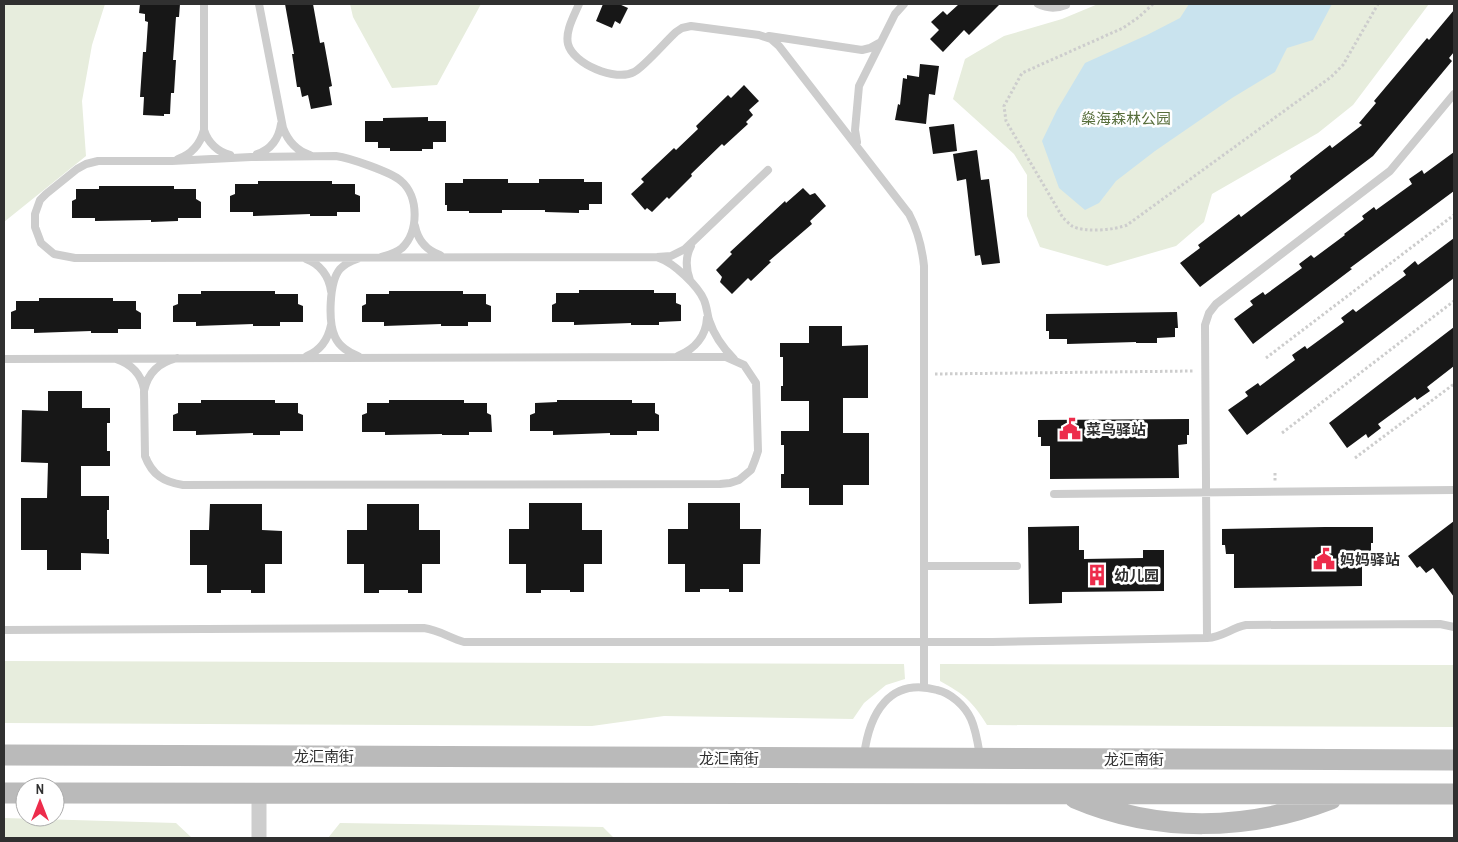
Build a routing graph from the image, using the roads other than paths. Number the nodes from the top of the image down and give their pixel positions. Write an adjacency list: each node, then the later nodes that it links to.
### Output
1 (204, 4): 11 (lane)
2 (259, 4): 10 (lane)
3 (579, 4): 7 (lane)
4 (904, 4): 8 (lane)
5 (1038, 4): 6 (lane)
6 (1066, 5)
7 (759, 35): 8 (lane); 12 (lane)
8 (882, 40): 12 (lane)
9 (1454, 94): 38 (lane)
10 (281, 121): 13 (lane); 14 (lane)
11 (204, 130): 15 (lane); 16 (lane)
12 (858, 147): 40 (lane)
13 (251, 156): 14 (lane); 15 (lane)
14 (317, 156): 18 (lane)
15 (238, 157): 16 (lane)
16 (172, 161): 20 (lane)
17 (768, 170): 19 (lane)
18 (414, 224): 22 (lane); 23 (lane)
19 (693, 242): 24 (lane); 25 (lane)
20 (302, 257): 21 (lane); 26 (lane)
21 (361, 257): 22 (lane); 26 (lane)
22 (381, 257): 23 (lane)
23 (447, 257): 24 (lane)
24 (657, 257): 25 (lane)
25 (692, 284): 27 (lane)
26 (332, 293): 28 (lane)
27 (707, 313): 30 (lane); 35 (lane)
28 (331, 323): 29 (lane); 33 (lane)
29 (363, 357): 30 (lane); 33 (lane)
30 (676, 357): 35 (lane)
31 (111, 358): 32 (lane); 34 (lane); 36 (lane)
32 (177, 358): 33 (lane); 36 (lane)
33 (301, 358)
34 (4, 359)
35 (736, 361): 36 (lane)
36 (144, 391)
37 (1454, 490): 38 (lane)
38 (1207, 492): 39 (lane); 44 (lane)
39 (1054, 494)
40 (924, 566): 41 (lane); 45 (lane)
41 (1017, 566)
42 (1454, 627): 44 (lane)
43 (4, 630): 45 (lane)
44 (1207, 638): 45 (lane)
45 (924, 641): 46 (lane)
46 (924, 686): 48 (lane); 49 (lane)
47 (4, 755): 48 (main road, 龙汇南街)
48 (864, 758): 49 (main road, 龙汇南街)
49 (980, 758): 50 (main road, 龙汇南街)
50 (1454, 760)
51 (65, 793): 52 (main road)
52 (259, 793): 53 (main road); 56 (street)
53 (1064, 794): 54 (main road); 54 (main road)
54 (1345, 794): 55 (main road)
55 (1454, 794)
56 (259, 838)

